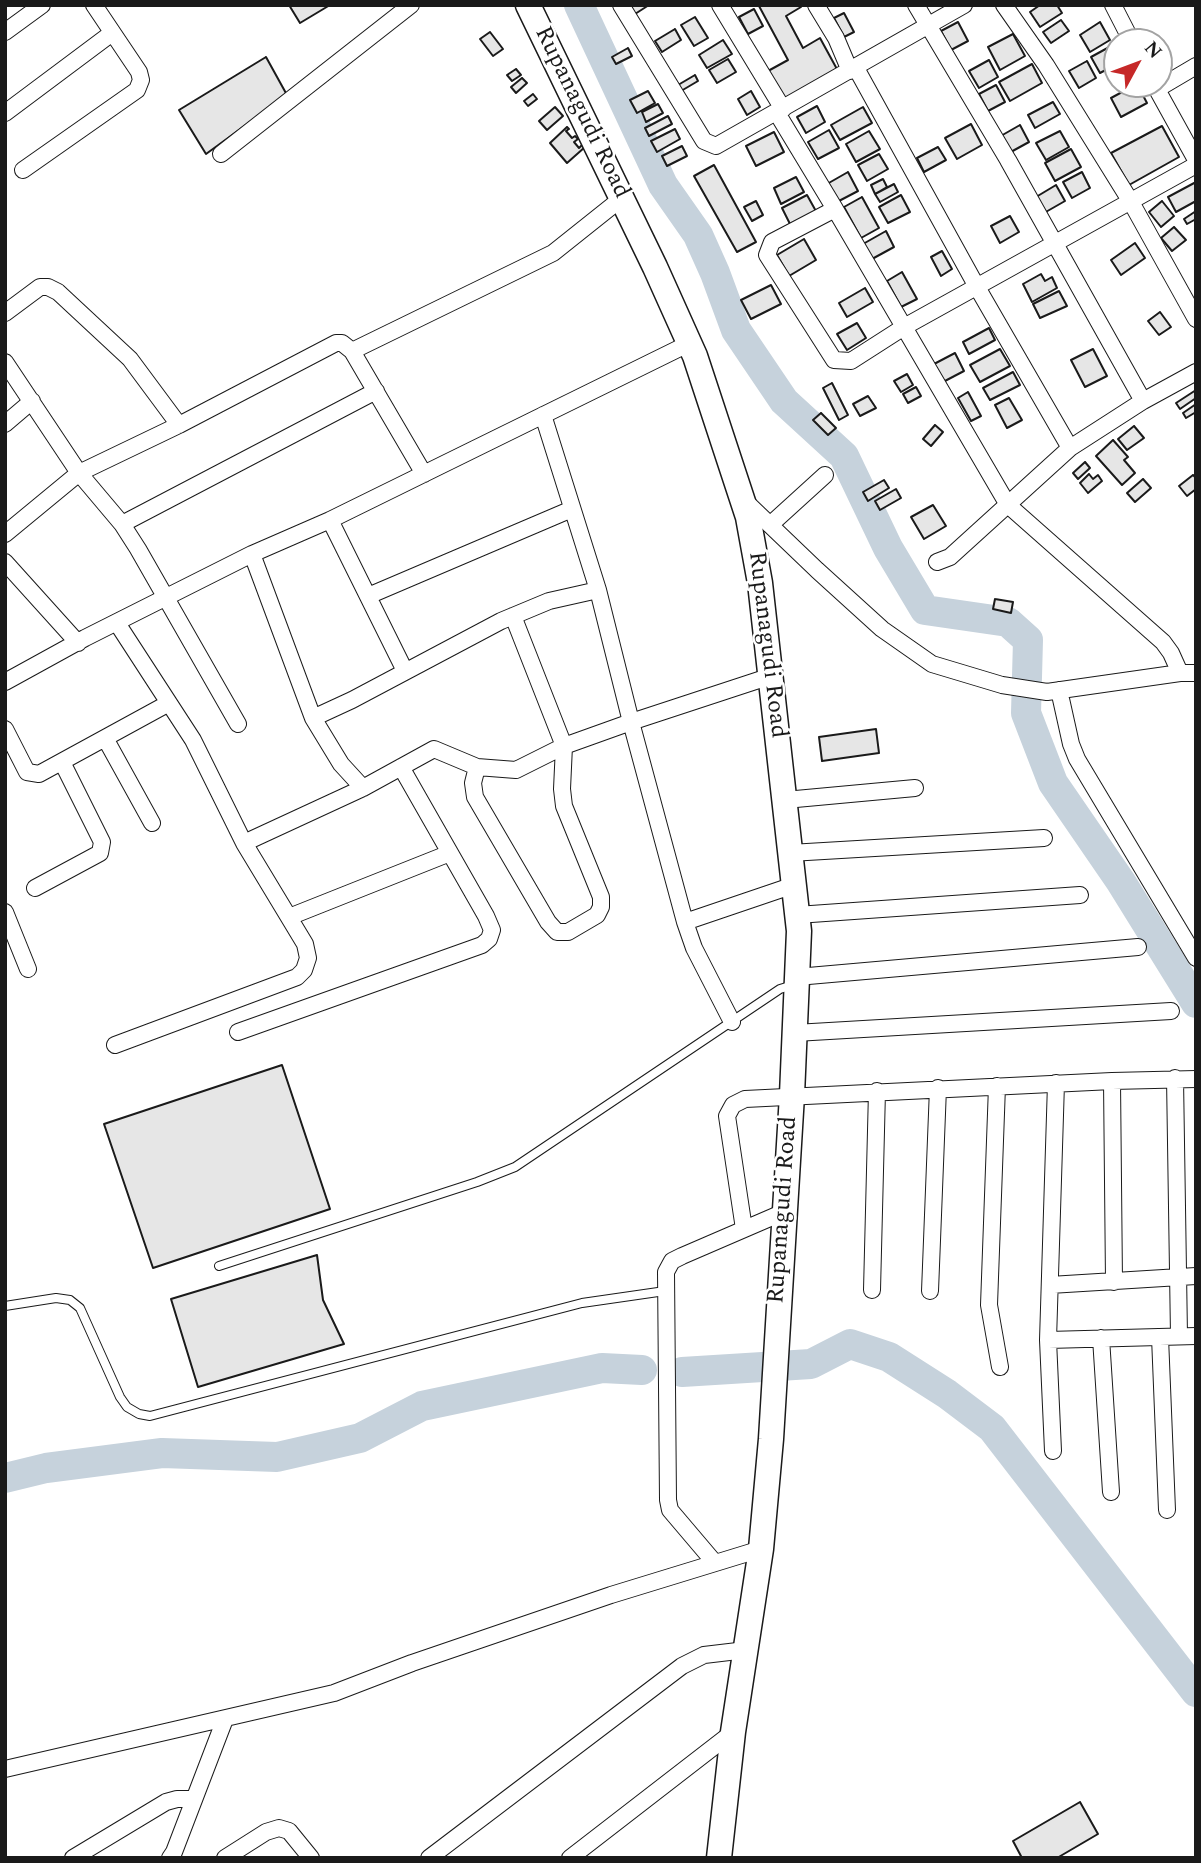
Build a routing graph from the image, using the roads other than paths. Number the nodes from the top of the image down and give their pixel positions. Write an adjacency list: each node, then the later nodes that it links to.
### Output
1 (42, 5): 14 (street)
2 (94, 5): 15 (street)
3 (411, 5): 22 (street)
4 (528, 5): 25 (main road, Rupanagudi Road)
5 (621, 5): 20 (street)
6 (720, 5): 20 (street)
7 (816, 5): 17 (street)
8 (916, 5): 12 (street)
9 (964, 5): 12 (street)
10 (1004, 5): 26 (street)
11 (1118, 7): 13 (street)
12 (928, 26): 17 (street); 28 (street)
13 (1126, 28)
14 (5, 32)
15 (113, 33): 21 (street); 24 (street)
16 (1196, 66): 18 (street)
17 (853, 69): 20 (street); 29 (street)
18 (1173, 77)
19 (1161, 98): 23 (street)
20 (780, 111): 27 (street)
21 (5, 113)
22 (221, 154)
23 (1196, 162): 26 (street)
24 (23, 170)
25 (621, 198): 33 (main road, Rupanagudi Road); 34 (street)
26 (1131, 202): 28 (street); 31 (street)
27 (835, 209): 32 (street); 32 (street)
28 (1054, 244): 29 (street); 39 (street)
29 (977, 287): 32 (street); 43 (street)
30 (5, 313): 42 (street)
31 (1196, 319)
32 (904, 327): 48 (street)
33 (690, 343): 40 (street); 47 (main road, Rupanagudi Road)
34 (352, 351): 37 (street); 42 (street)
35 (5, 362): 38 (street)
36 (1196, 372): 39 (street)
37 (376, 391): 45 (street); 51 (street)
38 (32, 401): 41 (street); 44 (street)
39 (1143, 401): 43 (street)
40 (543, 415): 45 (street); 49 (street)
41 (5, 424)
42 (179, 425): 44 (street)
43 (1070, 448): 48 (street)
44 (79, 473): 51 (street); 53 (street)
45 (424, 474): 50 (street)
46 (825, 475): 52 (street)
47 (741, 497): 52 (street); 65 (main road, Rupanagudi Road)
48 (1008, 505): 56 (street); 64 (street)
49 (572, 509): 57 (street); 58 (street)
50 (330, 520): 54 (street); 58 (street)
51 (122, 524): 59 (street)
52 (770, 525): 67 (street)
53 (5, 534)
54 (252, 554): 59 (street); 69 (street)
55 (5, 562): 62 (street)
56 (937, 562)
57 (598, 590): 60 (street); 70 (street)
58 (368, 596): 63 (street)
59 (168, 597): 61 (street); 71 (street)
60 (513, 616): 63 (street); 74 (street)
61 (117, 623): 62 (street); 68 (street)
62 (78, 643): 66 (street)
63 (405, 671): 69 (street)
64 (1188, 673): 67 (street)
65 (771, 676): 70 (street); 80 (main road, Rupanagudi Road)
66 (5, 682)
67 (1053, 691): 94 (street)
68 (169, 703): 73 (street); 83 (street)
69 (313, 718): 78 (street)
70 (631, 722): 74 (street); 92 (street)
71 (238, 724)
72 (5, 729): 75 (street)
73 (105, 738): 75 (street); 81 (street)
74 (564, 746): 77 (street); 77 (street)
75 (62, 762): 87 (street)
76 (401, 767): 77 (street); 78 (street); 84 (street)
77 (477, 767)
78 (363, 788): 83 (street)
79 (915, 788): 80 (street)
80 (785, 800): 85 (main road, Rupanagudi Road)
81 (152, 823)
82 (1044, 838): 85 (street)
83 (244, 843): 91 (street)
84 (450, 853): 91 (street); 99 (street)
85 (790, 853): 86 (main road, Rupanagudi Road)
86 (794, 885): 90 (main road, Rupanagudi Road); 92 (street)
87 (35, 888)
88 (1080, 895): 90 (street)
89 (5, 912): 95 (street)
90 (797, 915): 96 (main road, Rupanagudi Road)
91 (289, 917): 101 (street)
92 (685, 922): 98 (street)
93 (1138, 947): 96 (street)
94 (1196, 958)
95 (28, 969)
96 (797, 981): 98 (lane); 100 (main road, Rupanagudi Road)
97 (1171, 1011): 100 (street)
98 (732, 1022): 112 (lane)
99 (238, 1032)
100 (794, 1033): 109 (main road, Rupanagudi Road)
101 (115, 1045)
102 (1175, 1078): 103 (street); 104 (street); 113 (street)
103 (1196, 1079)
104 (1112, 1081): 105 (street); 115 (street)
105 (1056, 1083): 106 (street); 116 (street)
106 (997, 1086): 107 (street); 125 (street)
107 (938, 1088): 108 (street); 119 (street)
108 (877, 1091): 109 (street); 117 (street)
109 (792, 1095): 110 (main road, Rupanagudi Road); 111 (street)
110 (784, 1212): 111 (street); 129 (main road, Rupanagudi Road)
111 (744, 1229): 118 (street)
112 (219, 1266)
113 (1178, 1276): 114 (street); 115 (street); 121 (street)
114 (1196, 1276)
115 (1114, 1282): 116 (street)
116 (1050, 1285): 124 (street)
117 (872, 1290)
118 (665, 1291): 120 (lane); 130 (street)
119 (930, 1291)
120 (5, 1306)
121 (1188, 1336): 122 (street)
122 (1160, 1337): 123 (street); 128 (street)
123 (1101, 1338): 124 (street); 127 (street)
124 (1048, 1340): 126 (street)
125 (1000, 1367)
126 (1053, 1451)
127 (1111, 1492)
128 (1167, 1510)
129 (761, 1549): 130 (street); 131 (main road, Rupanagudi Road)
130 (715, 1563): 132 (street)
131 (746, 1650): 133 (main road, Rupanagudi Road); 141 (street)
132 (225, 1719): 134 (street); 135 (street)
133 (733, 1732): 136 (main road, Rupanagudi Road); 142 (street)
134 (5, 1769)
135 (194, 1799): 137 (street); 138 (street)
136 (719, 1857)
137 (73, 1858)
138 (170, 1858)
139 (225, 1858): 140 (street)
140 (311, 1858)
141 (429, 1858)
142 (570, 1858)

